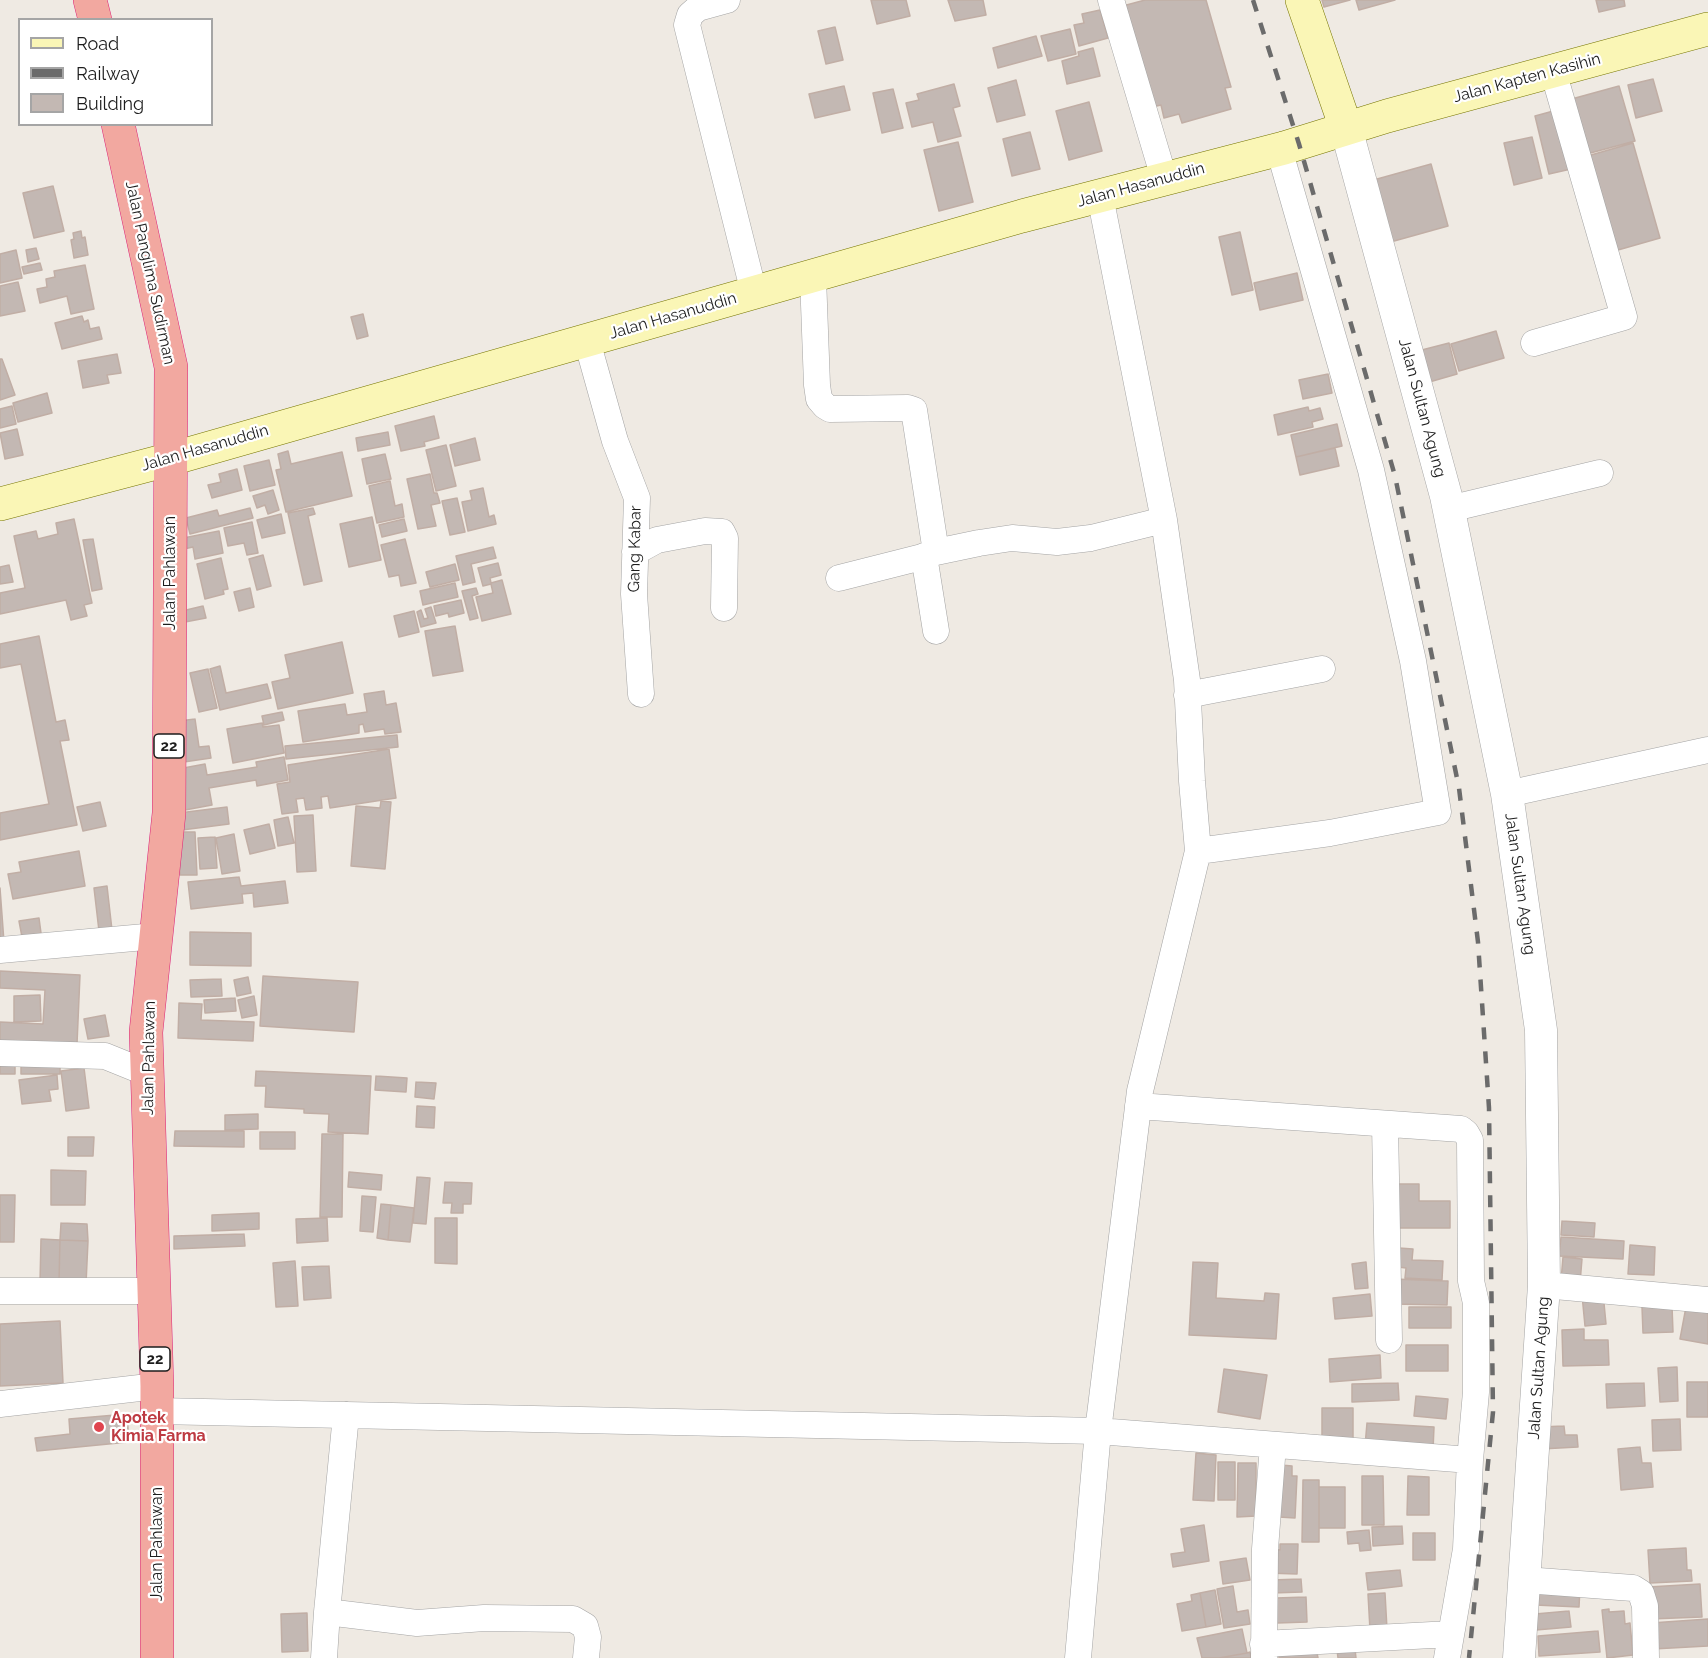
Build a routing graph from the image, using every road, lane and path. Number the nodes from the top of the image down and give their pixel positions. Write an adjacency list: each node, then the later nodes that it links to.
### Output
1 (90, 0): 5 (highway)
2 (727, 0): 14 (street)
3 (1111, 0): 11 (street)
4 (1302, 0): 9 (main road)
5 (94, 18)
6 (1708, 29): 7 (main road, Jalan Kapten Kasihin)
7 (1553, 71): 9 (main road, Jalan Kapten Kasihin); 16 (street)
8 (118, 126): 17 (highway, Jalan Panglima Sudirman / 22)
9 (1346, 128): 10 (main road, Jalan Hasanuddin); 20 (street, Jalan Sultan Agung)
10 (1279, 149): 11 (main road, Jalan Hasanuddin); 32 (street)
11 (1164, 178): 12 (main road, Jalan Hasanuddin)
12 (1100, 196): 13 (main road, Jalan Hasanuddin); 21 (street)
13 (813, 277): 14 (main road, Jalan Hasanuddin); 23 (street)
14 (754, 293): 15 (main road, Jalan Hasanuddin)
15 (587, 341): 17 (main road, Jalan Hasanuddin); 22 (street, Gang Kabar)
16 (1534, 343)
17 (171, 459): 19 (main road, Jalan Hasanuddin); 33 (highway, Jalan Pahlawan / 22)
18 (1600, 473): 20 (street)
19 (0, 504)
20 (1449, 509): 31 (street, Jalan Sultan Agung)
21 (1164, 520): 23 (street); 29 (street)
22 (635, 552): 25 (street); 28 (street, Gang Kabar)
23 (930, 554): 24 (street); 26 (street)
24 (839, 578)
25 (724, 608)
26 (936, 631)
27 (1322, 669): 29 (street)
28 (641, 694)
29 (1187, 695): 32 (street)
30 (1708, 750): 31 (street)
31 (1507, 794): 39 (street, Jalan Sultan Agung)
32 (1198, 851): 37 (street)
33 (156, 936): 34 (street); 36 (highway, Jalan Pahlawan / 22)
34 (0, 950)
35 (0, 1053): 36 (street)
36 (146, 1055): 41 (highway, Jalan Pahlawan / 22)
37 (1142, 1089): 38 (street); 47 (street)
38 (1384, 1124): 43 (street); 49 (street)
39 (1544, 1285): 42 (street); 50 (street, Jalan Sultan Agung)
40 (0, 1291): 41 (street)
41 (153, 1291): 44 (highway, Jalan Pahlawan / 22)
42 (1708, 1300)
43 (1389, 1340)
44 (157, 1399): 45 (street); 46 (street); 54 (highway, Jalan Pahlawan / 22)
45 (0, 1404)
46 (346, 1415): 47 (street); 51 (street)
47 (1098, 1431): 48 (street); 57 (street)
48 (1273, 1444): 49 (street); 53 (street)
49 (1470, 1460): 52 (street)
50 (1525, 1580): 58 (street, Jalan Sultan Agung); 59 (street)
51 (327, 1612): 55 (street); 56 (street)
52 (1449, 1646): 53 (street)
53 (1263, 1651)
54 (157, 1658)
55 (324, 1658)
56 (586, 1658)
57 (1078, 1658)
58 (1519, 1658)
59 (1646, 1658)

